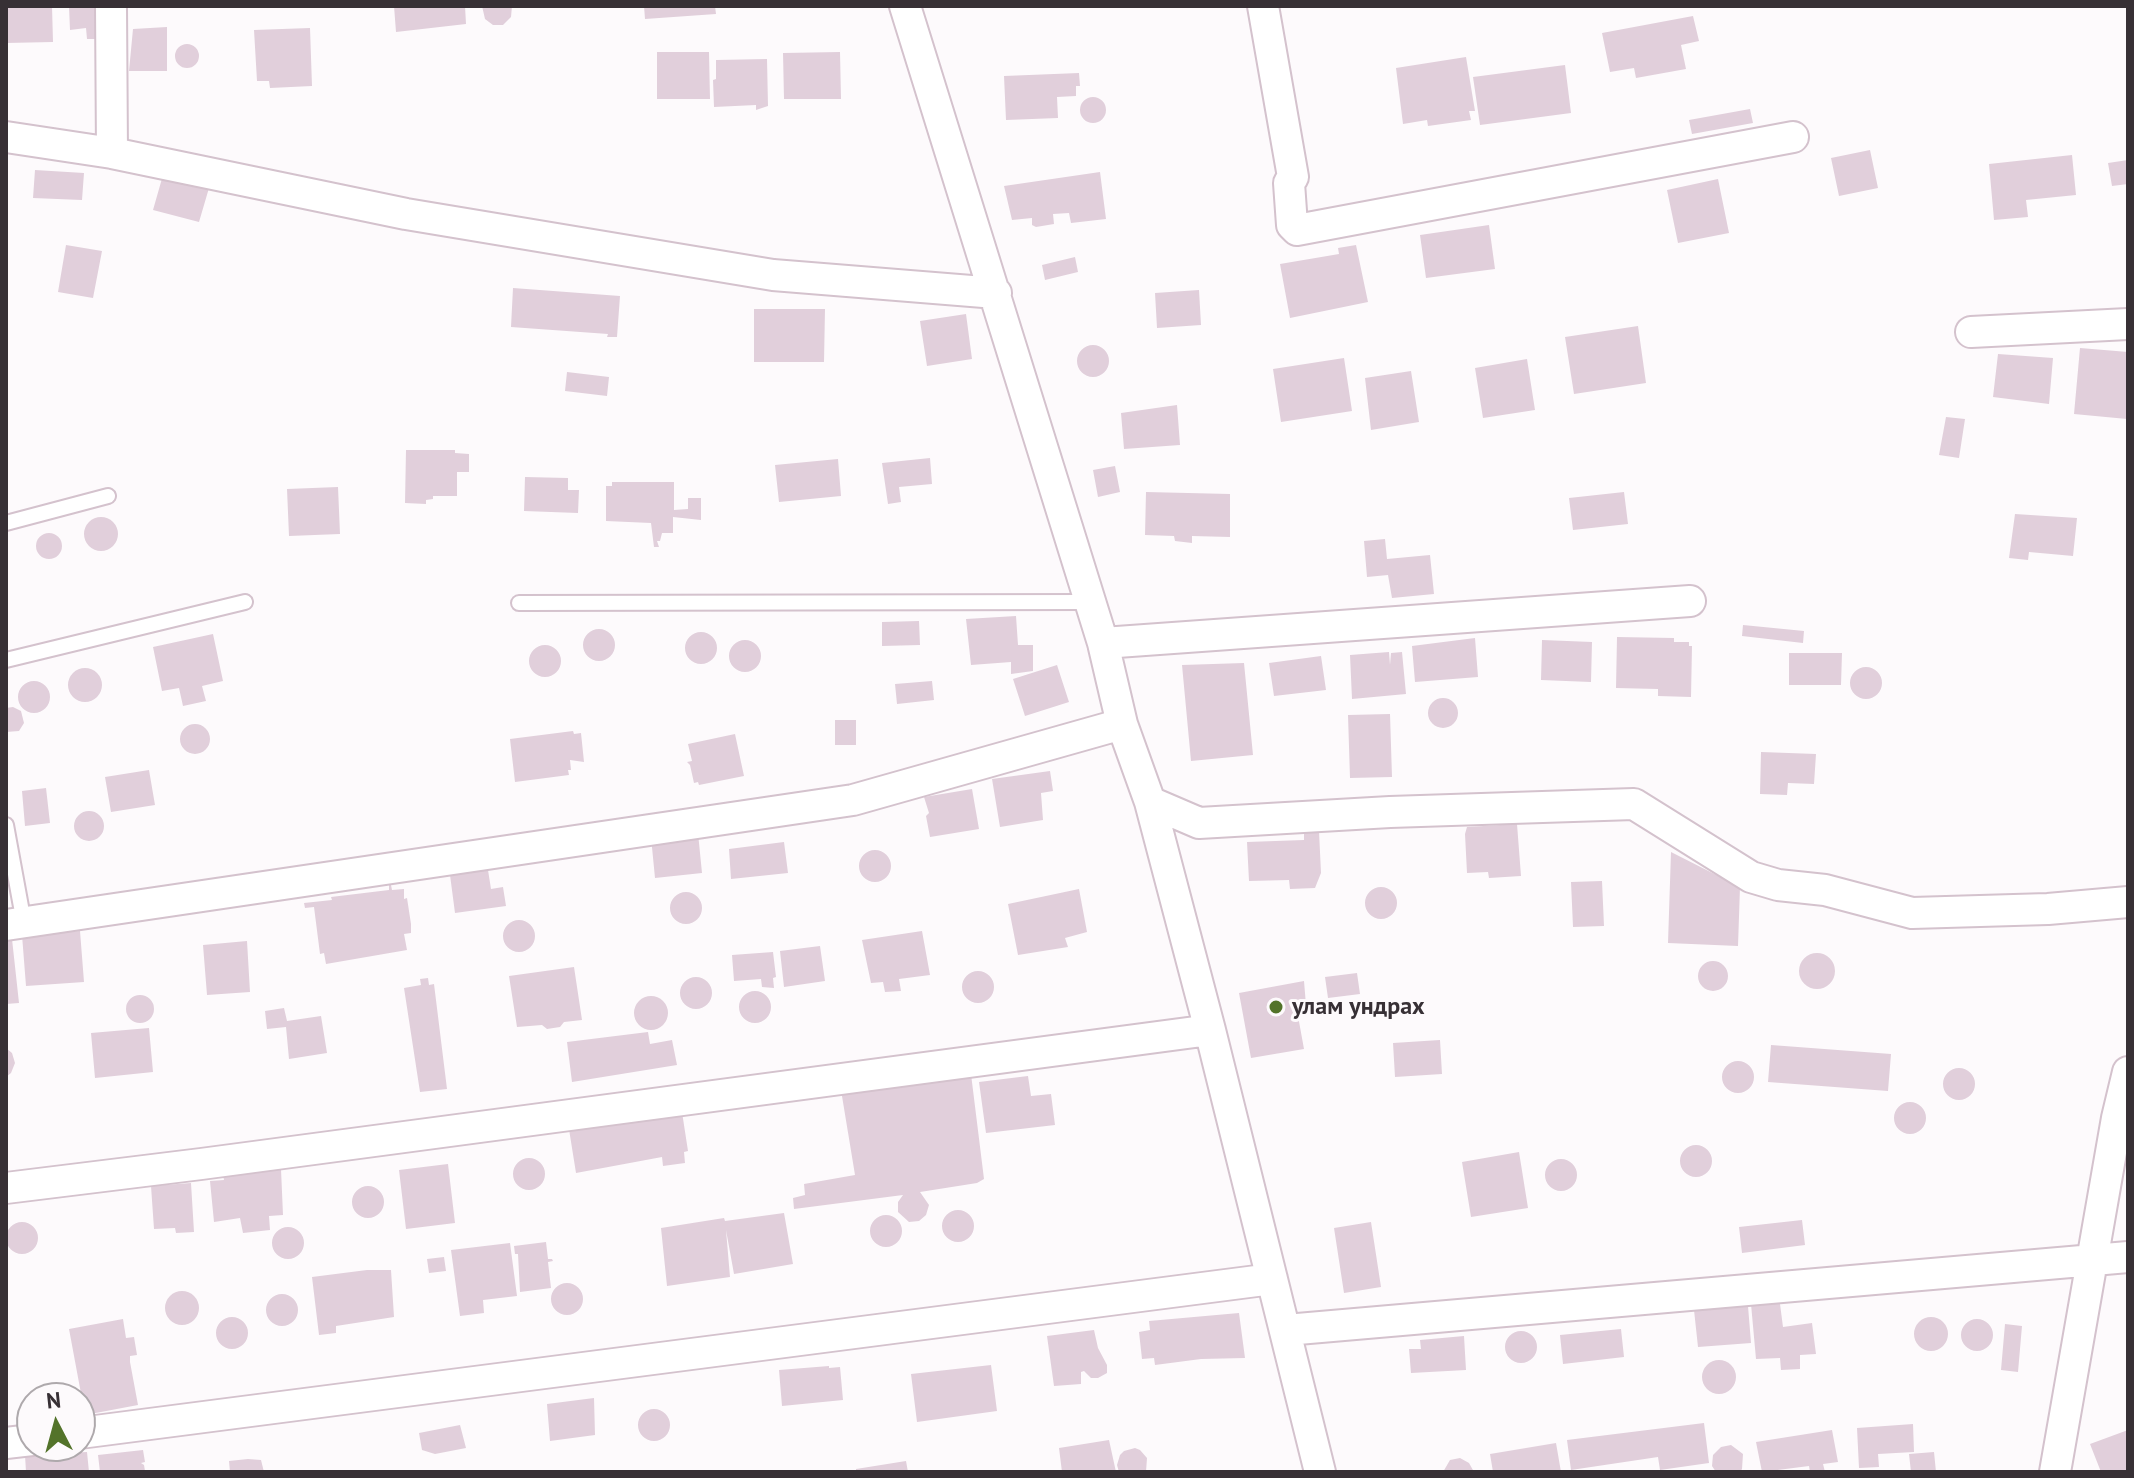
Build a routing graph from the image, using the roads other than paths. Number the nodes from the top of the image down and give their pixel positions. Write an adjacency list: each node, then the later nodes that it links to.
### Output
1 (111, 6): 6 (street)
2 (905, 6): 7 (street)
3 (1263, 6): 5 (street)
4 (6, 137): 6 (street)
5 (1793, 137)
6 (112, 153): 7 (street)
7 (996, 293): 14 (street)
8 (2128, 324): 9 (street)
9 (1971, 332)
10 (108, 496): 11 (lane)
11 (6, 523)
12 (1690, 601): 16 (street)
13 (245, 602): 17 (lane)
14 (1089, 602): 15 (lane); 16 (street)
15 (519, 603)
16 (1103, 643): 18 (street)
17 (6, 660)
18 (1122, 724): 19 (street); 22 (street)
19 (1150, 802): 21 (street); 23 (street)
20 (6, 825): 22 (lane)
21 (2128, 902)
22 (15, 924)
23 (1210, 1030): 25 (street); 28 (street)
24 (2128, 1072): 27 (street)
25 (6, 1188)
26 (2128, 1257): 27 (street)
27 (2093, 1261): 29 (street); 32 (street)
28 (1272, 1279): 29 (street); 30 (street)
29 (1286, 1330): 31 (street)
30 (96, 1431)
31 (1320, 1472)
32 (2055, 1472)

